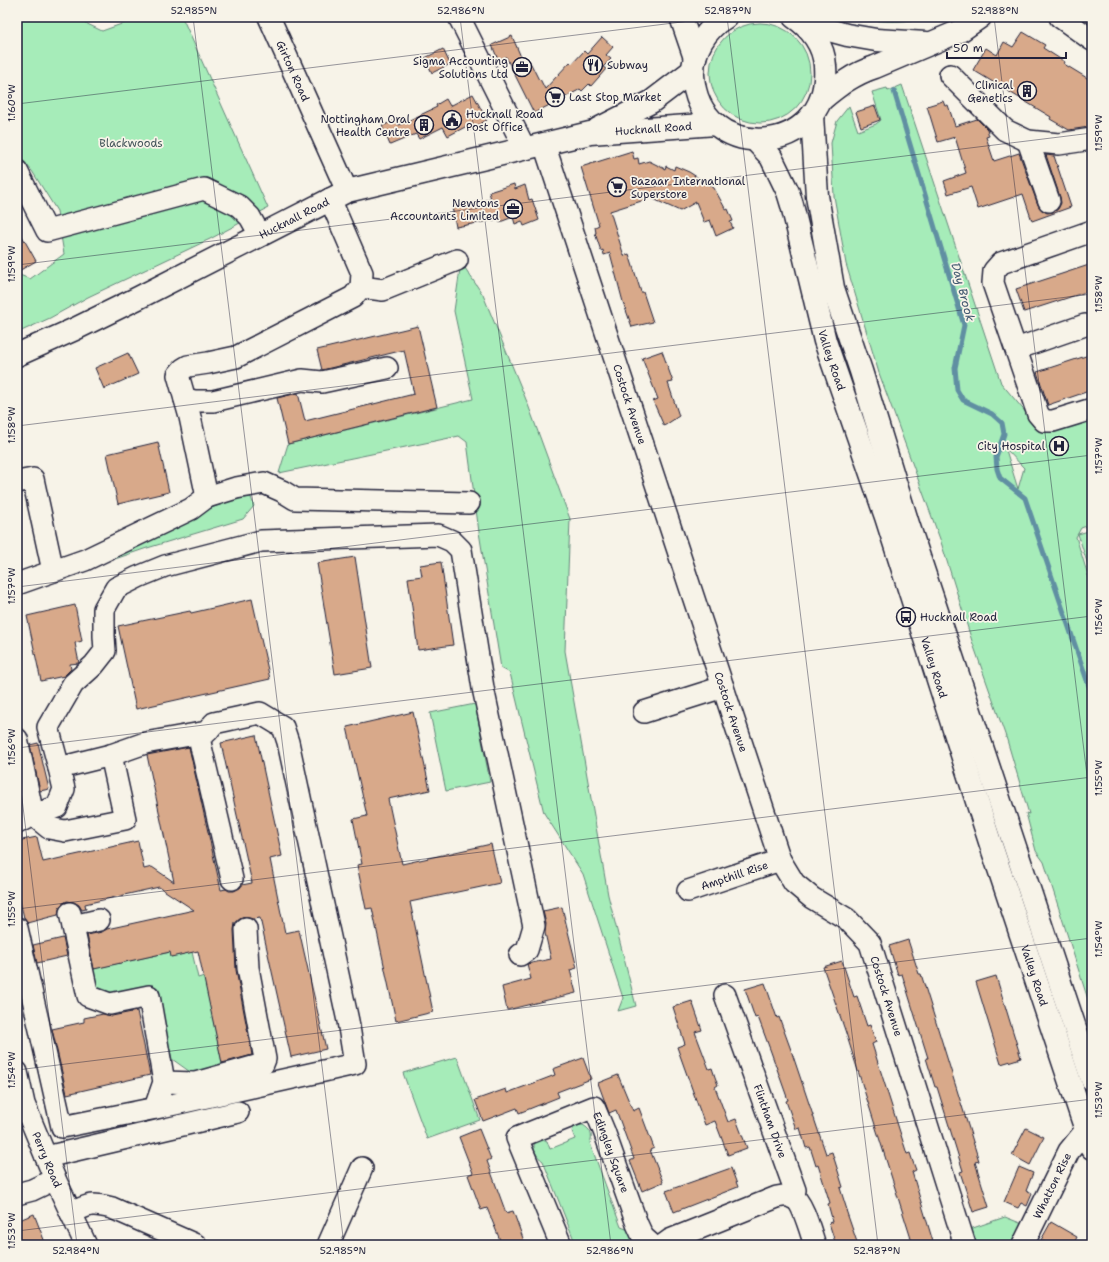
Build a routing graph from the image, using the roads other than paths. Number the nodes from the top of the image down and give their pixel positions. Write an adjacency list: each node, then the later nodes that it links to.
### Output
1 (269, 17): 20 (street, Girton Road)
2 (459, 17): 18 (street, Costock Avenue)
3 (681, 17): 10 (main road)
4 (726, 17): 10 (main road)
5 (980, 17): 9 (main road)
6 (1060, 17): 8 (street)
7 (799, 20): 9 (main road); 12 (main road, Valley Road)
8 (1092, 40)
9 (929, 43): 12 (main road)
10 (694, 64): 13 (main road); 14 (main road, Hucknall Road)
11 (950, 75): 16 (street)
12 (817, 108): 15 (main road); 53 (main road, Valley Road)
13 (716, 124): 14 (main road, Hucknall Road); 15 (main road)
14 (590, 133): 18 (main road, Hucknall Road)
15 (755, 140): 57 (main road, Valley Road)
16 (1028, 142): 17 (street); 21 (street)
17 (1091, 143)
18 (534, 147): 20 (main road, Hucknall Road); 37 (street, Costock Avenue)
19 (17, 171): 23 (street)
20 (339, 195): 23 (main road, Hucknall Road); 25 (street, Girton Road)
21 (1049, 200)
22 (1092, 231): 27 (street)
23 (260, 235): 28 (main road, Hucknall Road)
24 (457, 260): 25 (street)
25 (362, 286): 30 (street)
26 (1085, 325): 27 (street)
27 (1016, 349): 31 (street)
28 (17, 355)
29 (387, 368): 30 (street)
30 (185, 399): 33 (street)
31 (1092, 409)
32 (17, 482): 35 (street)
33 (207, 497): 34 (street); 35 (street)
34 (469, 503)
35 (53, 571): 36 (street)
36 (17, 584)
37 (723, 687): 38 (street); 44 (street, Costock Avenue)
38 (644, 712)
39 (198, 734): 41 (street); 45 (street); 55 (street)
40 (17, 739): 43 (street)
41 (111, 755): 42 (street); 43 (street)
42 (58, 768): 43 (street); 50 (street)
43 (25, 819)
44 (780, 860): 46 (street, Ampthill Rise); 71 (street, Costock Avenue)
45 (232, 879)
46 (688, 891)
47 (99, 920): 54 (street)
48 (17, 928): 55 (street)
49 (246, 929): 54 (street)
50 (520, 955)
51 (724, 995): 62 (street, Flintham Drive)
52 (17, 1072): 58 (street, Perry Road)
53 (1092, 1079)
54 (164, 1082): 55 (street)
55 (155, 1108)
56 (238, 1112): 58 (street)
57 (1090, 1135): 72 (street, Whatton Rise)
58 (46, 1157): 60 (street, Perry Road)
59 (362, 1168): 66 (street)
60 (55, 1179): 61 (street); 63 (street, Perry Road)
61 (17, 1194)
62 (793, 1198): 69 (street); 70 (street, Flintham Drive)
63 (71, 1212): 64 (street, Perry Road); 65 (street)
64 (86, 1245)
65 (196, 1245)
66 (328, 1245)
67 (561, 1245): 68 (street, Edingley Square)
68 (652, 1245)
69 (663, 1245)
70 (815, 1245)
71 (965, 1245)
72 (1023, 1245)

